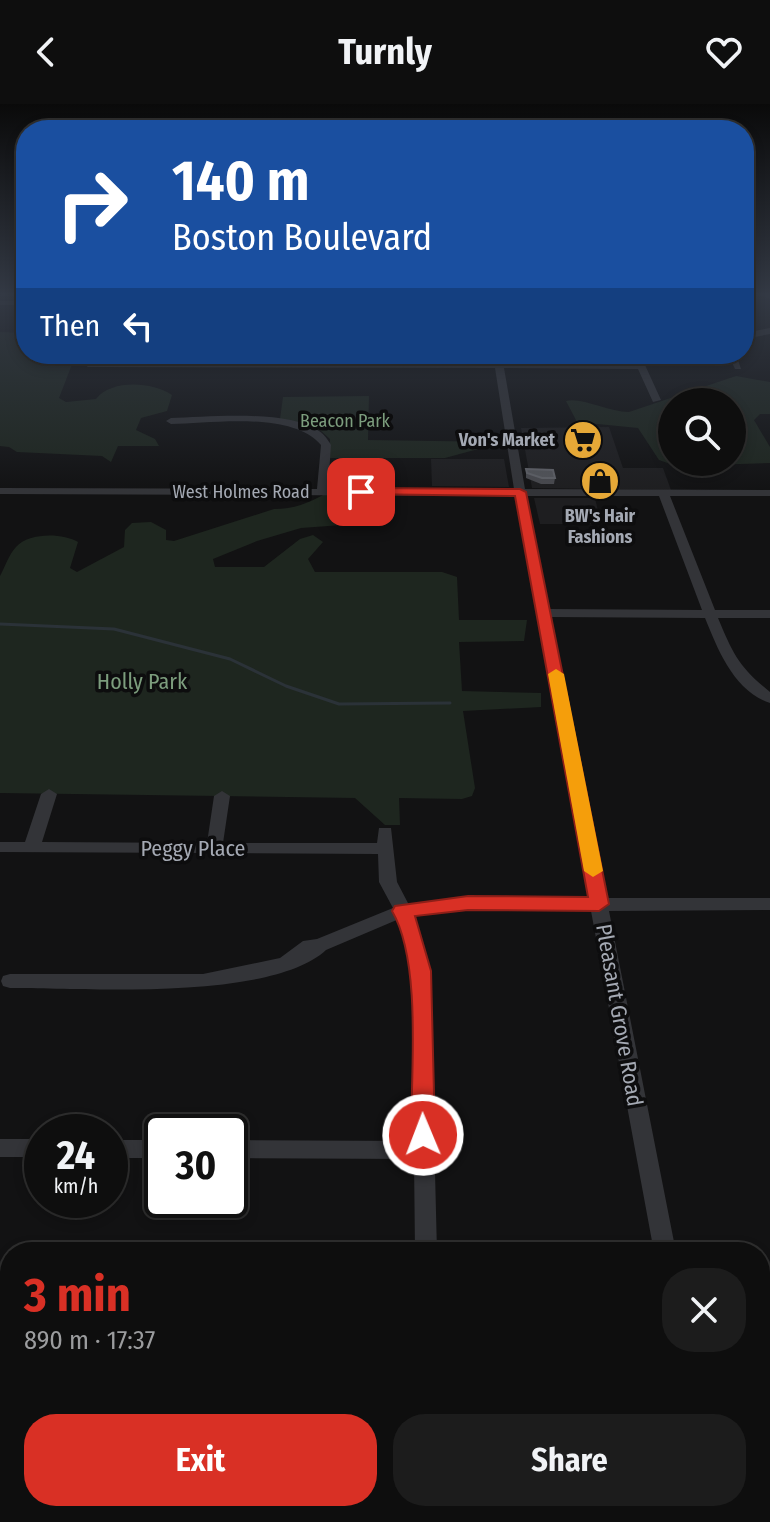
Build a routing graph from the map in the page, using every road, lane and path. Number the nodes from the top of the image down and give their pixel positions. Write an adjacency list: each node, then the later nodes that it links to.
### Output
1 (88, 364): 2 (street)
2 (114, 364): 4 (street)
3 (737, 364): 6 (street)
4 (499, 366): 5 (street); 11 (street, Pleasant Grove Road)
5 (641, 366): 7 (street)
6 (738, 367)
7 (656, 400)
8 (171, 421): 10 (street)
9 (0, 491): 10 (street, West Holmes Road)
10 (322, 492): 11 (street, West Holmes Road)
11 (520, 492): 12 (street, West Holmes Road); 14 (street, Pleasant Grove Road)
12 (663, 493): 13 (street, West Holmes Road); 15 (street)
13 (770, 493)
14 (544, 613): 15 (street); 23 (street, Pleasant Grove Road)
15 (711, 614): 16 (street); 17 (street)
16 (770, 614)
17 (770, 699)
18 (49, 794): 21 (street)
19 (222, 796): 22 (street)
20 (0, 847): 21 (street, Peggy Place)
21 (32, 847): 22 (street, Peggy Place)
22 (214, 848): 25 (street, Peggy Place)
23 (599, 904): 24 (street); 25 (street); 32 (street, Pleasant Grove Road)
24 (770, 904)
25 (402, 911): 26 (street); 30 (street)
26 (3, 981)
27 (0, 1148): 28 (street)
28 (24, 1148)
29 (248, 1149): 30 (street)
30 (424, 1150): 31 (street)
31 (426, 1242)
32 (663, 1242)

